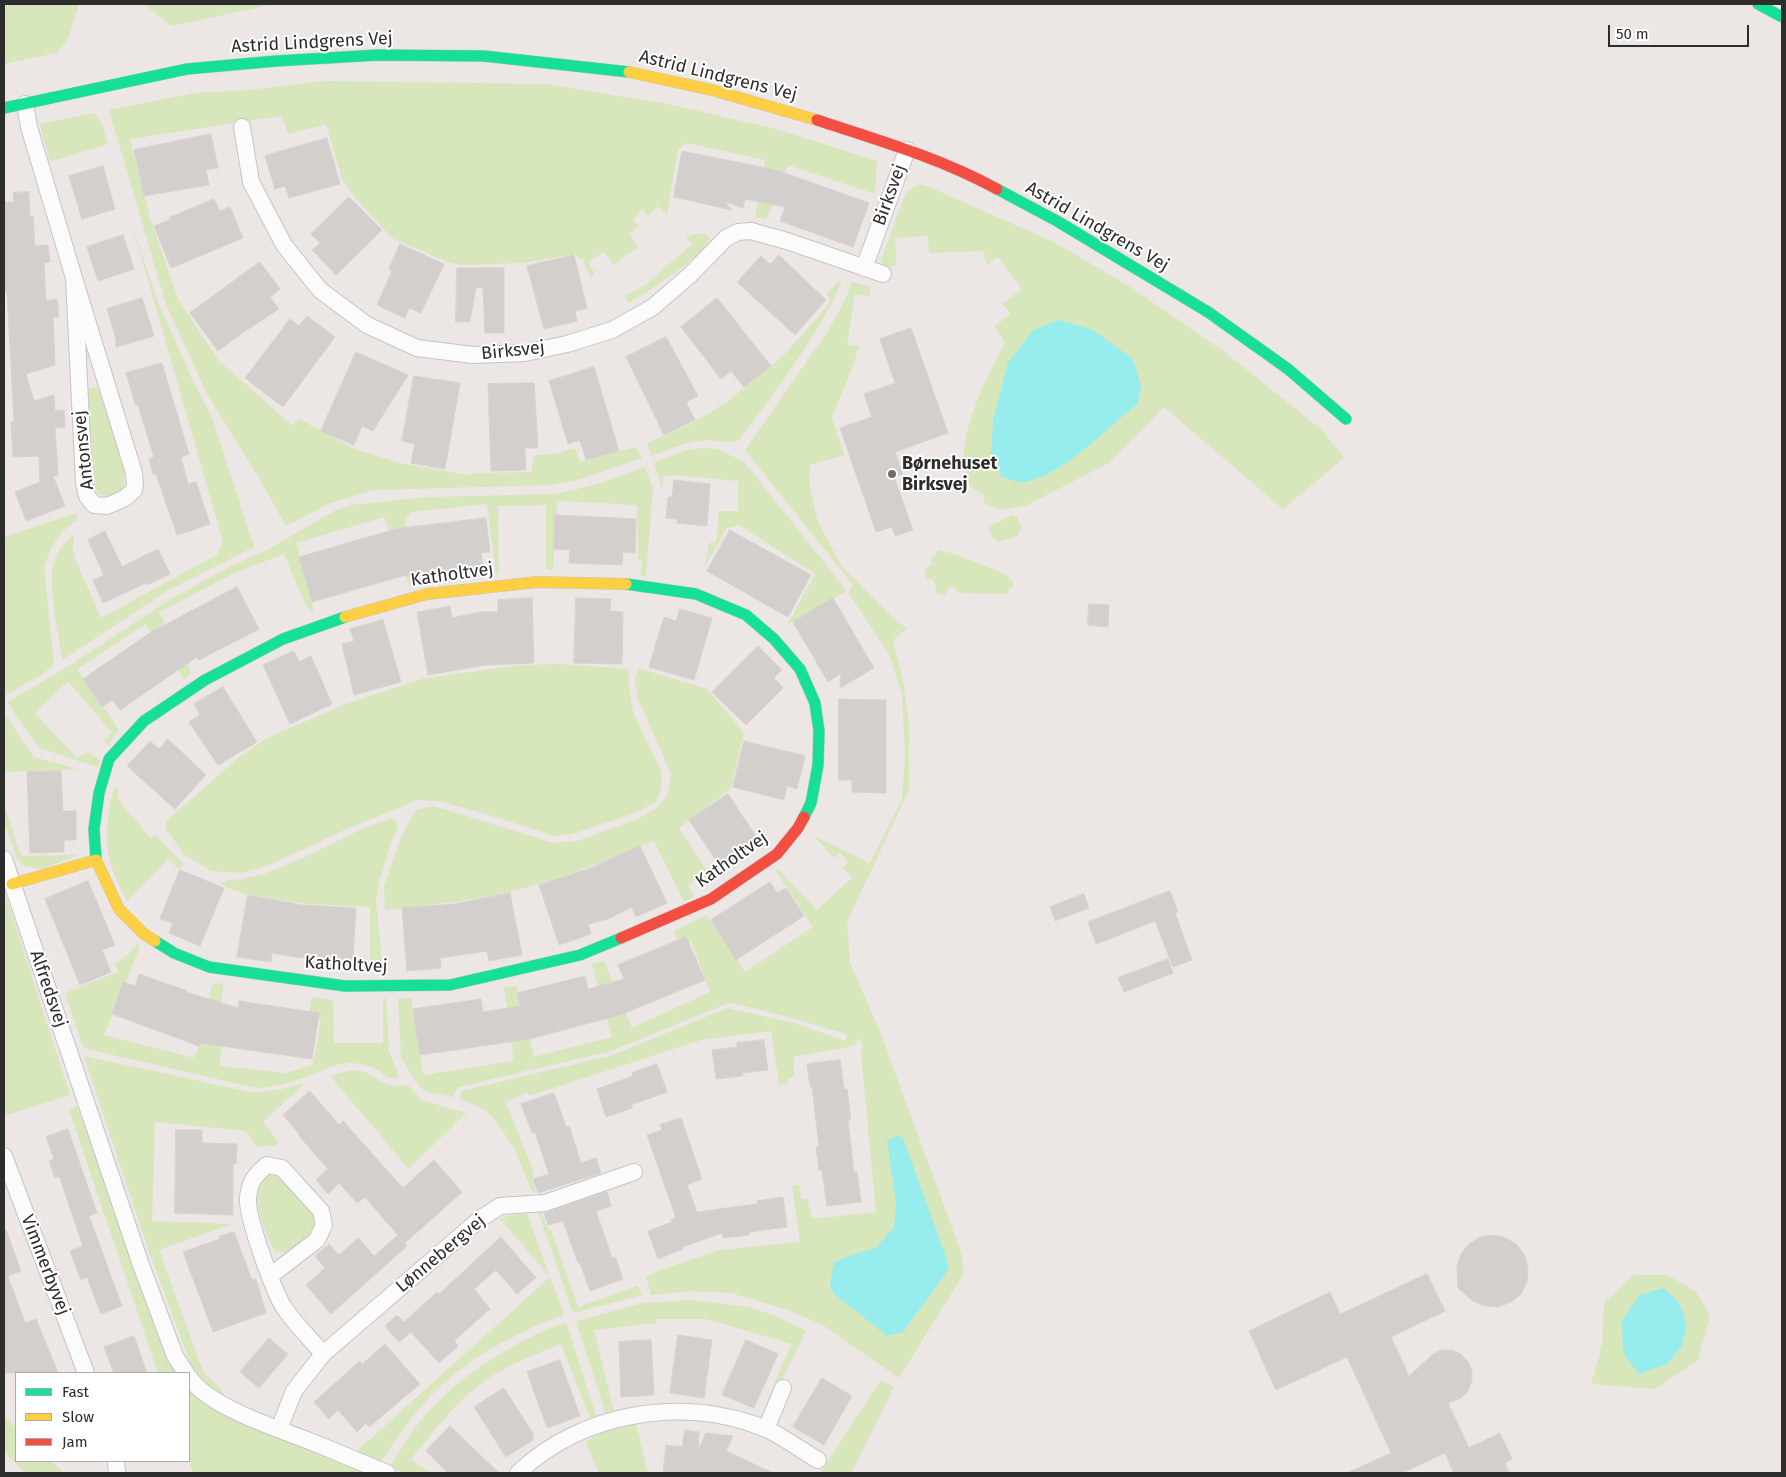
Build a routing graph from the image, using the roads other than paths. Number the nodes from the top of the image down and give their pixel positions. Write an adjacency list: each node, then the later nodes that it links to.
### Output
1 (1758, 4): 2 (main road)
2 (1782, 17)
3 (25, 104): 4 (main road, Astrid Lindgrens Vej); 6 (main road, Astrid Lindgrens Vej); 9 (street, Antonsvej)
4 (4, 108)
5 (242, 127): 7 (street, Birksvej)
6 (907, 150): 7 (street, Birksvej); 10 (main road, Astrid Lindgrens Vej)
7 (864, 268): 8 (street, Birksvej)
8 (882, 274)
9 (74, 278): 9 (street, Antonsvej)
10 (1346, 419)
11 (4, 859): 13 (street, Alfredsvej)
12 (96, 860): 12 (main road, Katholtvej); 13 (main road)
13 (12, 884): 19 (street, Alfredsvej)
14 (4, 1156): 18 (street, Vimmerbyvej)
15 (634, 1172): 17 (street, Lønnebergvej)
16 (270, 1276): 16 (street); 17 (street)
17 (323, 1354): 22 (street, Lønnebergvej)
18 (86, 1372)
19 (185, 1372)
20 (190, 1379): 22 (street)
21 (783, 1388): 23 (street)
22 (279, 1429): 25 (street)
23 (766, 1429): 24 (street); 26 (street)
24 (818, 1460)
25 (387, 1473)
26 (518, 1473)

